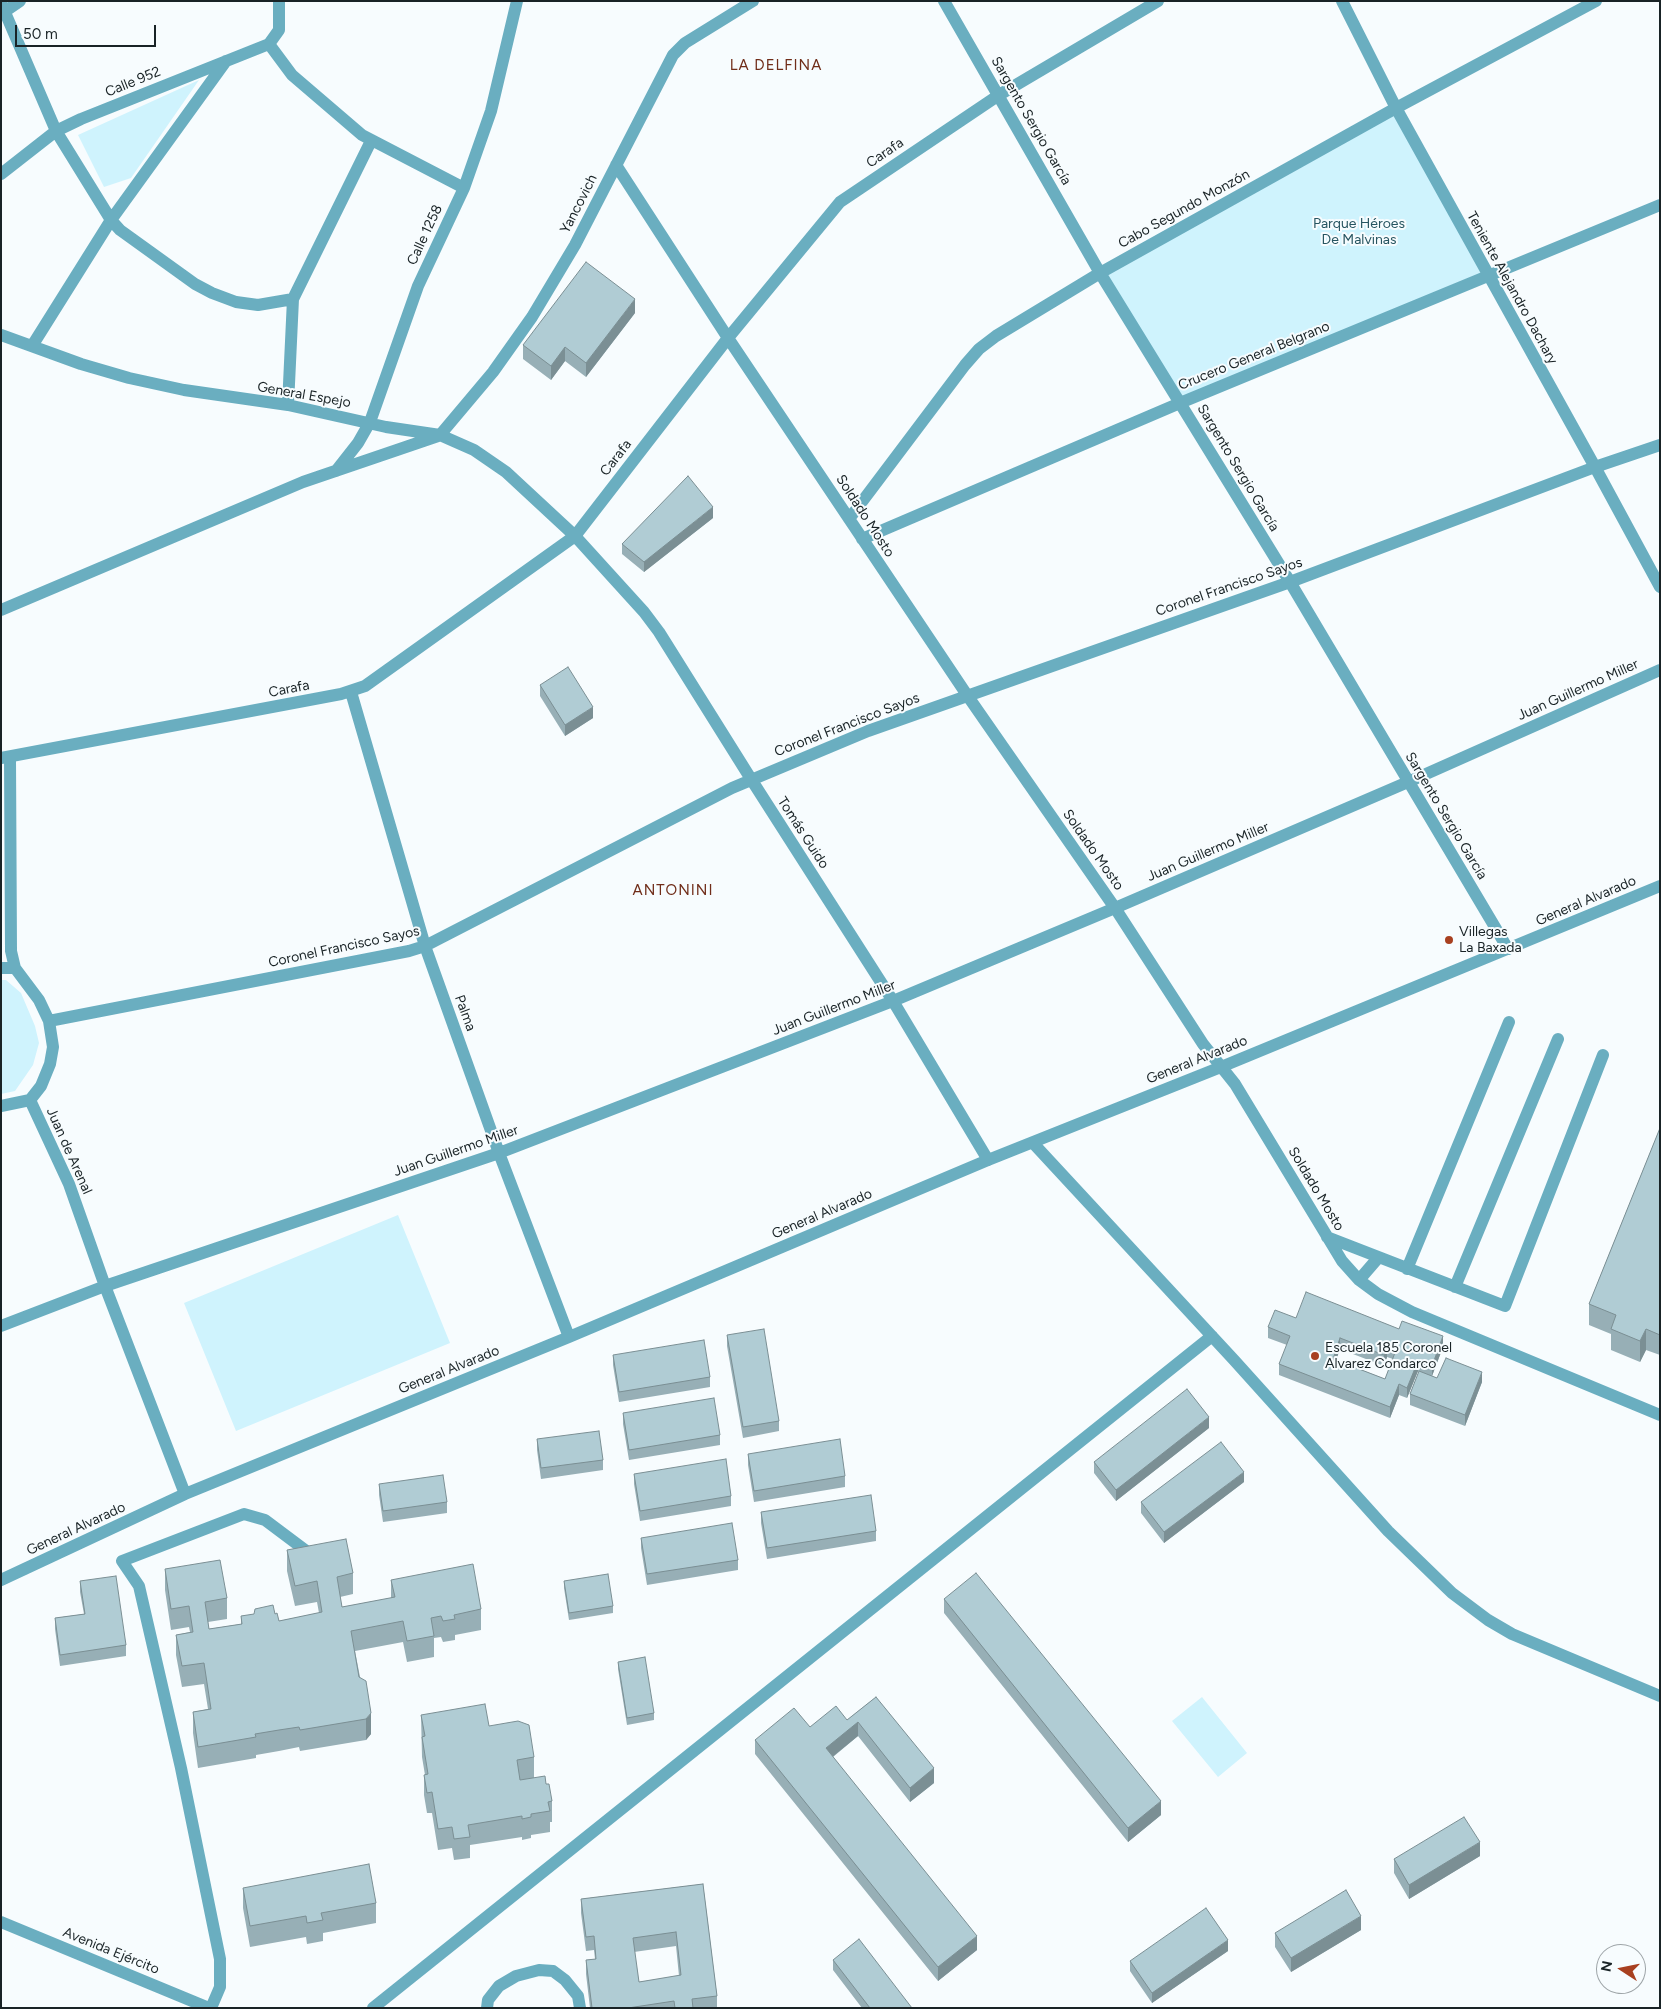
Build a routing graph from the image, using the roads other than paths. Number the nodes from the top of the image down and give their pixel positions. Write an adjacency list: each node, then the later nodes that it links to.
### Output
1 (20, 1): 9 (street)
2 (279, 1): 10 (street, Calle 952)
3 (517, 1): 18 (street, Calle 1258)
4 (753, 1): 16 (street, Yancovich)
5 (944, 1): 12 (street, Sargento Sergio García)
6 (1158, 1): 12 (street, Carafa)
7 (1342, 1): 13 (street, Teniente Alejandro Dachary)
8 (1596, 1): 13 (street, Cabo Segundo Monzón)
9 (2, 10): 14 (street)
10 (269, 44): 11 (street, Calle 952); 15 (street)
11 (226, 62): 14 (street, Calle 952); 20 (street)
12 (999, 95): 21 (street, Sargento Sergio García); 25 (street, Carafa)
13 (1396, 108): 21 (street, Cabo Segundo Monzón); 22 (street, Teniente Alejandro Dachary)
14 (56, 131): 17 (street, Calle 952); 20 (street)
15 (371, 141): 18 (street); 23 (street)
16 (616, 165): 25 (street, Soldado Mosto); 30 (street, Yancovich)
17 (1, 174)
18 (464, 188): 29 (street, Calle 1258)
19 (1660, 205): 22 (street, Crucero General Belgrano)
20 (111, 220): 23 (street); 26 (street)
21 (1100, 272): 27 (street, Sargento Sergio García); 34 (street, Cabo Segundo Monzón)
22 (1488, 276): 27 (street, Crucero General Belgrano); 32 (street, Teniente Alejandro Dachary)
23 (293, 299): 28 (street)
24 (1, 335): 26 (street, General Espejo)
25 (728, 338): 34 (street, Soldado Mosto); 35 (street, Carafa)
26 (32, 346): 28 (street, General Espejo)
27 (1180, 403): 36 (street, Crucero General Belgrano); 37 (street, Sargento Sergio García)
28 (288, 405): 29 (street, General Espejo)
29 (370, 422): 30 (street, General Espejo); 33 (street, Calle 1258)
30 (440, 435): 33 (street); 35 (street, General Espejo)
31 (1660, 445): 32 (street, Coronel Francisco Sayos)
32 (1595, 467): 37 (street, Coronel Francisco Sayos); 38 (street, Teniente Alejandro Dachary)
33 (336, 471): 39 (street)
34 (849, 519): 36 (street, Soldado Mosto)
35 (575, 536): 41 (street, Carafa); 44 (street, Tomás Guido)
36 (862, 539): 42 (street, Soldado Mosto)
37 (1290, 582): 42 (street, Coronel Francisco Sayos); 45 (street, Sargento Sergio García)
38 (1660, 587)
39 (1, 610)
40 (1660, 670): 45 (street, Juan Guillermo Miller)
41 (351, 692): 43 (street, Carafa); 48 (street, Palma)
42 (966, 695): 44 (street, Coronel Francisco Sayos); 47 (street, Soldado Mosto)
43 (6, 758): 51 (street, Juan de Arenal)
44 (751, 780): 48 (street, Coronel Francisco Sayos); 52 (street, Tomás Guido)
45 (1408, 782): 47 (street, Juan Guillermo Miller); 49 (street, Sargento Sergio García)
46 (1660, 886): 49 (street, General Alvarado)
47 (1116, 908): 52 (street, Juan Guillermo Miller); 57 (street, Soldado Mosto)
48 (425, 946): 53 (street, Coronel Francisco Sayos); 61 (street, Palma)
49 (1508, 950): 57 (street, General Alvarado)
50 (1, 968): 51 (street)
51 (15, 968): 53 (street, Juan de Arenal)
52 (893, 1001): 61 (street, Juan Guillermo Miller); 62 (street, Tomás Guido)
53 (50, 1021): 58 (street, Juan de Arenal)
54 (1509, 1022): 65 (street)
55 (1558, 1039): 68 (street)
56 (1603, 1055): 68 (street)
57 (1221, 1067): 60 (street, General Alvarado); 63 (street, Soldado Mosto)
58 (30, 1100): 59 (street); 67 (street, Juan de Arenal)
59 (1, 1106)
60 (1033, 1144): 62 (street, General Alvarado); 70 (street)
61 (500, 1153): 67 (street, Juan Guillermo Miller); 71 (street, Palma)
62 (988, 1160): 71 (street, General Alvarado)
63 (1327, 1236): 64 (street); 66 (street, Soldado Mosto)
64 (1378, 1258): 65 (street); 66 (street)
65 (1407, 1269): 68 (street)
66 (1359, 1280): 72 (street, Soldado Mosto)
67 (105, 1286): 69 (street, Juan Guillermo Miller); 73 (street, Juan de Arenal)
68 (1455, 1287)
69 (1, 1326)
70 (1212, 1336): 76 (street); 79 (street)
71 (569, 1337): 73 (street, General Alvarado)
72 (1660, 1415)
73 (185, 1494): 75 (street, General Alvarado)
74 (309, 1553): 78 (street)
75 (1, 1580)
76 (1660, 1696)
77 (1, 1922): 78 (street, Avenida Ejército)
78 (210, 2008)
79 (374, 2008)
80 (487, 2008): 81 (street)
81 (580, 2008)

